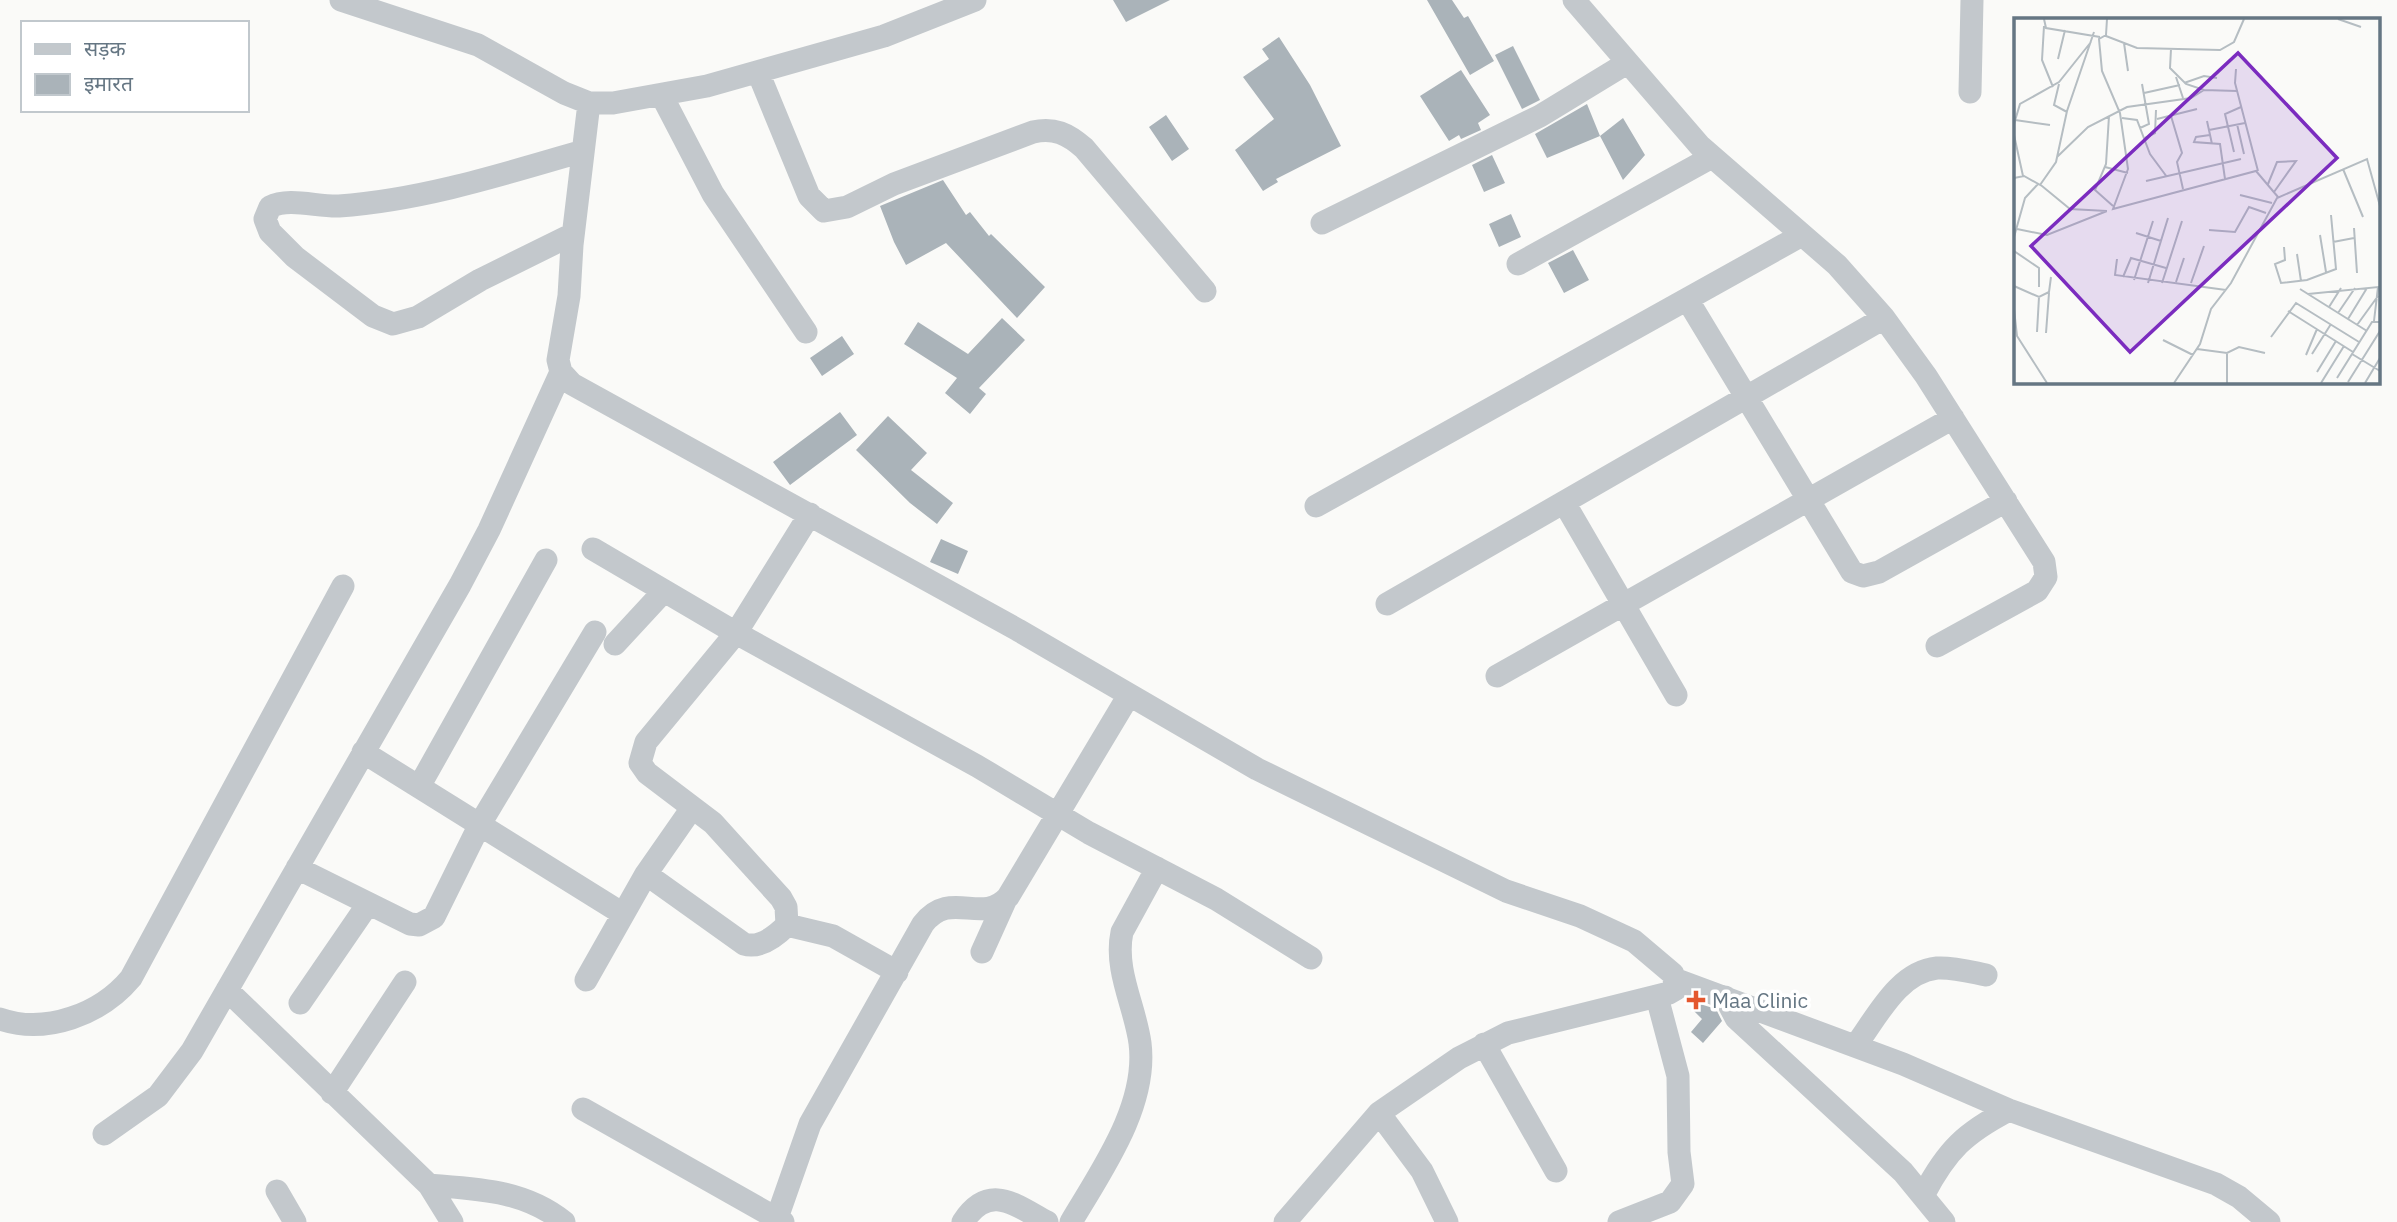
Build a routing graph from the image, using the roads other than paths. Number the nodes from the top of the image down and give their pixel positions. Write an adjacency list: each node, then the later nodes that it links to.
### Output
1 (341, 0): 9 (street)
2 (975, 0): 6 (street)
3 (1574, 0): 5 (street)
4 (1972, 0): 7 (street)
5 (1627, 63): 11 (street); 12 (street)
6 (758, 72): 8 (street); 16 (street)
7 (1969, 92)
8 (662, 96): 9 (street); 19 (street)
9 (589, 103): 10 (street)
10 (583, 151): 13 (street); 13 (street)
11 (1712, 157): 14 (street); 15 (street)
12 (1322, 223)
13 (573, 234): 20 (street)
14 (1802, 234): 17 (street); 18 (street)
15 (1518, 264)
16 (1205, 291)
17 (1687, 299): 21 (street); 26 (street)
18 (1884, 318): 21 (street); 22 (street)
19 (806, 332)
20 (561, 372): 27 (street); 41 (street)
21 (1747, 399): 23 (street); 25 (street)
22 (1953, 418): 23 (street); 24 (street)
23 (1807, 500): 24 (street); 33 (street)
24 (2006, 502): 37 (street)
25 (1565, 504): 32 (street); 33 (street)
26 (1317, 506)
27 (810, 513): 35 (street); 39 (street)
28 (593, 550): 31 (street)
29 (546, 560): 42 (street)
30 (342, 586): 64 (street)
31 (664, 591): 35 (street); 36 (street)
32 (1387, 604)
33 (1623, 604): 38 (street); 40 (street)
34 (595, 632): 45 (street)
35 (736, 633): 43 (street); 44 (street)
36 (615, 644)
37 (1937, 646)
38 (1497, 676)
39 (1129, 695): 44 (street); 58 (street)
40 (1676, 695)
41 (363, 752): 42 (street); 46 (street)
42 (420, 785): 45 (street)
43 (692, 808): 48 (street); 52 (street)
44 (1057, 816): 47 (street); 49 (street)
45 (480, 824): 50 (street); 51 (street)
46 (297, 868): 50 (street); 60 (street)
47 (1157, 868): 54 (street); 82 (street)
48 (646, 874): 51 (street); 52 (street)
49 (1005, 901): 53 (street); 55 (street)
50 (368, 904): 63 (street)
51 (624, 914): 57 (street)
52 (786, 925): 55 (street)
53 (982, 952)
54 (1311, 958)
55 (897, 972): 76 (street)
56 (1986, 975): 66 (street)
57 (586, 980)
58 (1676, 980): 61 (street); 62 (street)
59 (405, 982): 67 (street)
60 (227, 990): 67 (street); 71 (street)
61 (1657, 997): 65 (street); 85 (street)
62 (1725, 997): 66 (street); 75 (street)
63 (300, 1003)
64 (0, 1019)
65 (1484, 1044): 70 (street); 72 (street)
66 (1856, 1045): 69 (street)
67 (332, 1093): 73 (street)
68 (583, 1109): 76 (street)
69 (2009, 1110): 75 (street); 87 (street)
70 (1379, 1113): 83 (street); 84 (street)
71 (104, 1134)
72 (1556, 1171)
73 (429, 1185): 78 (street); 79 (street)
74 (277, 1191): 77 (street)
75 (1924, 1194): 86 (street)
76 (780, 1220)
77 (295, 1222)
78 (452, 1222)
79 (564, 1222)
80 (963, 1222): 81 (street)
81 (1047, 1222)
82 (1071, 1222)
83 (1285, 1222)
84 (1447, 1222)
85 (1619, 1222)
86 (1944, 1222)
87 (2269, 1222)

